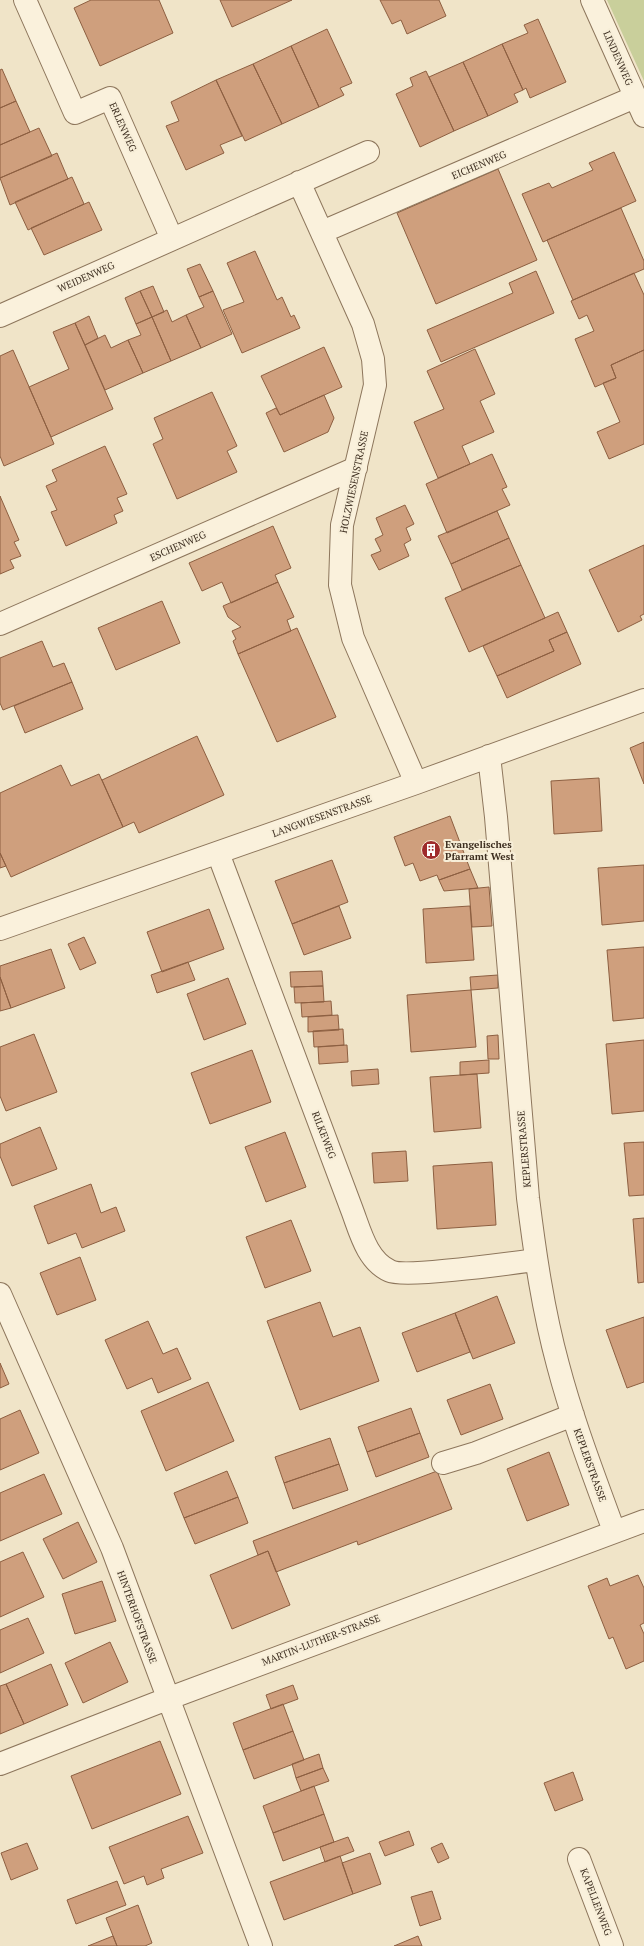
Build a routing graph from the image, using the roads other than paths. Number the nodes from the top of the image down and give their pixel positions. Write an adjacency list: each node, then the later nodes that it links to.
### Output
1 (25, 0): 7 (street, ERLENWEG)
2 (592, 0): 3 (street, LINDENWEG)
3 (640, 107): 6 (street, EICHENWEG)
4 (368, 152): 5 (street)
5 (299, 182): 6 (street, HOLZWIESENSTRASSE); 7 (street)
6 (322, 232): 9 (street, HOLZWIESENSTRASSE)
7 (172, 239): 8 (street, WEIDENWEG)
8 (0, 316)
9 (356, 468): 10 (street, ESCHENWEG); 13 (street, HOLZWIESENSTRASSE)
10 (0, 624)
11 (644, 700): 12 (street, LANGWIESENSTRASSE)
12 (490, 756): 13 (street, LANGWIESENSTRASSE); 16 (street, KEPLERSTRASSE)
13 (416, 783): 14 (street, LANGWIESENSTRASSE)
14 (218, 853): 15 (street, LANGWIESENSTRASSE); 16 (street, RILKEWEG)
15 (0, 929)
16 (536, 1260): 18 (street, KEPLERSTRASSE)
17 (0, 1294): 22 (street, HINTERHOFSTRASSE)
18 (573, 1415): 19 (street); 21 (street, KEPLERSTRASSE)
19 (443, 1463)
20 (644, 1521): 21 (street, MARTIN-LUTHER-STRASSE)
21 (614, 1531): 22 (street, MARTIN-LUTHER-STRASSE)
22 (168, 1698): 23 (street, MARTIN-LUTHER-STRASSE); 25 (street, HINTERHOFSTRASSE)
23 (0, 1764)
24 (579, 1859): 26 (street, KAPELLENWEG)
25 (261, 1946)
26 (612, 1946)

